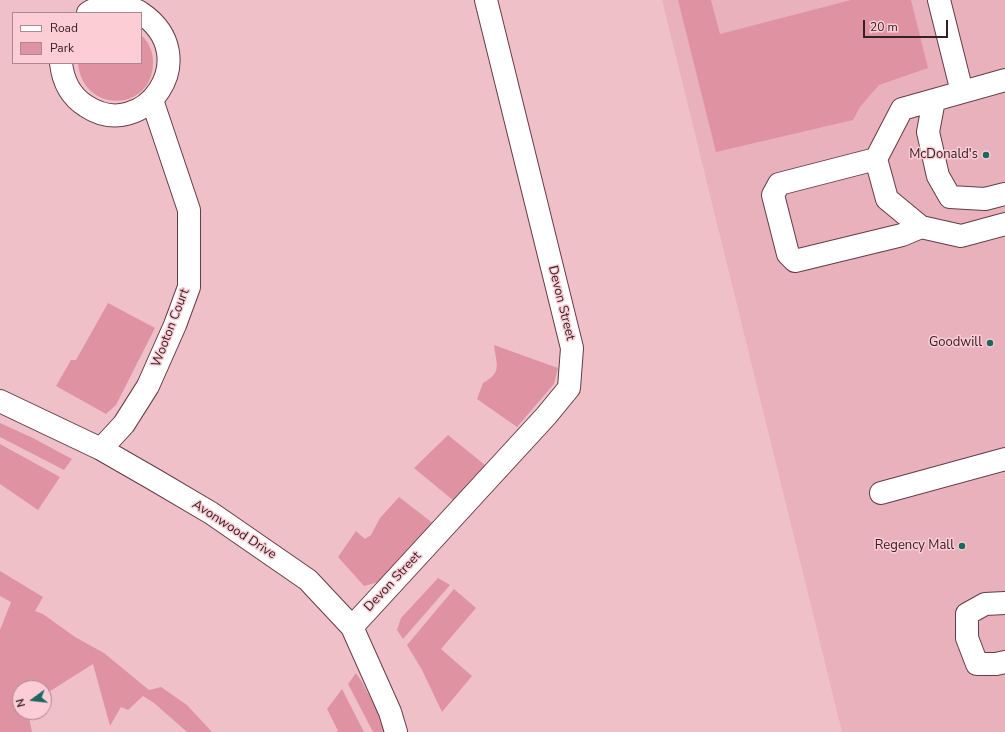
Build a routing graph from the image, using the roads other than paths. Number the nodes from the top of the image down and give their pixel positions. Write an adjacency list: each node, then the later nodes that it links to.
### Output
1 (486, 0): 20 (street, Devon Street)
2 (939, 0): 8 (street)
3 (89, 12): 4 (street)
4 (138, 12)
5 (142, 14): 9 (street)
6 (61, 64): 9 (street)
7 (1005, 80): 8 (street)
8 (962, 92): 10 (street)
9 (152, 100): 16 (street, Wooton Court)
10 (934, 100): 11 (street); 12 (street)
11 (876, 159): 14 (street); 14 (street)
12 (1005, 194)
13 (1005, 224): 14 (street)
14 (921, 227)
15 (0, 401): 16 (street, Avonwood Drive)
16 (101, 449): 20 (street, Avonwood Drive)
17 (1005, 459): 18 (street)
18 (881, 493)
19 (1005, 603): 21 (street)
20 (352, 627): 22 (street, Avonwood Drive)
21 (1005, 662)
22 (396, 732)

